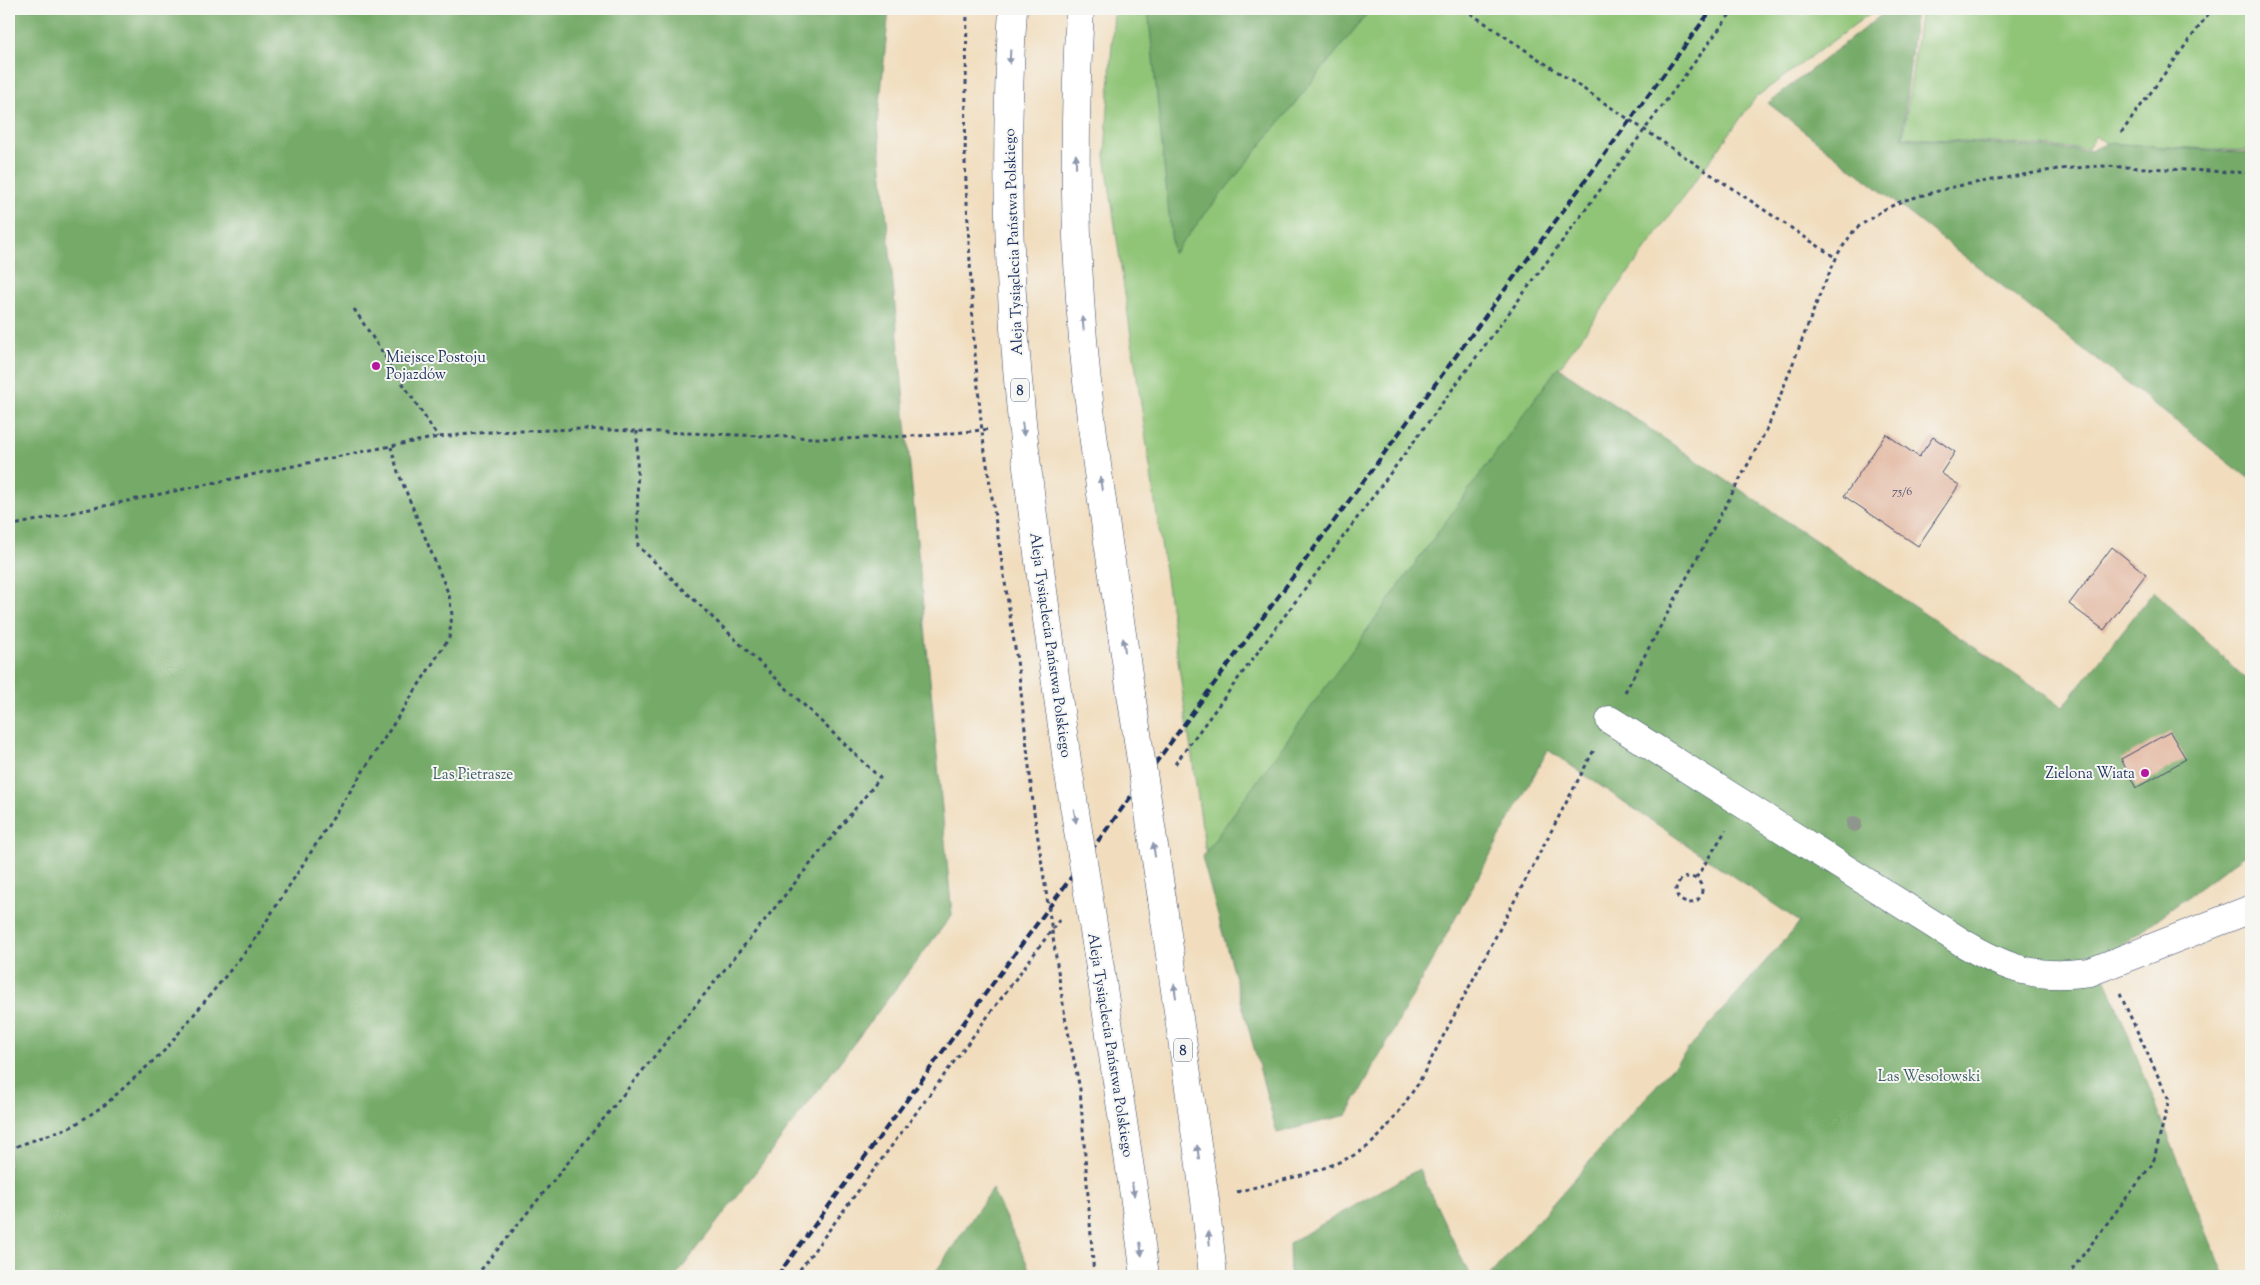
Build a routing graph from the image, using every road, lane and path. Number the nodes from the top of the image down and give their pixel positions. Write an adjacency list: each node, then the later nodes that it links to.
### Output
1 (1013, 9): 11 (main road, Aleja Tysiąclecia Państwa Polskiego / 8, one-way to 11)
2 (1080, 9): 25 (main road, 8, one-way to 2, bridge)
3 (1464, 9): 6 (path)
4 (1734, 9): 6 (path)
5 (2212, 9): 7 (path)
6 (1645, 130): 9 (path); 17 (path)
7 (2121, 133)
8 (2251, 172): 9 (path)
9 (1836, 258): 16 (path)
10 (354, 309): 13 (path)
11 (1022, 420): 12 (path); 29 (main road, Aleja Tysiąclecia Państwa Polskiego / 8, one-way to 29, bridge)
12 (637, 431): 13 (path); 26 (path)
13 (438, 437): 14 (path)
14 (391, 447): 15 (path); 24 (path)
15 (9, 526)
16 (1610, 720): 18 (main road); 25 (path)
17 (1170, 771)
18 (1742, 804): 20 (path); 23 (main road)
19 (1034, 812): 28 (path, bridge)
20 (1696, 878): 20 (path)
21 (2251, 909): 23 (main road)
22 (1063, 916): 27 (path)
23 (2106, 966): 31 (path)
24 (9, 1149)
25 (1205, 1200): 30 (main road, 8, one-way to 25)
26 (476, 1276)
27 (795, 1276)
28 (1094, 1276)
29 (1145, 1276)
30 (1213, 1276)
31 (2067, 1276)

